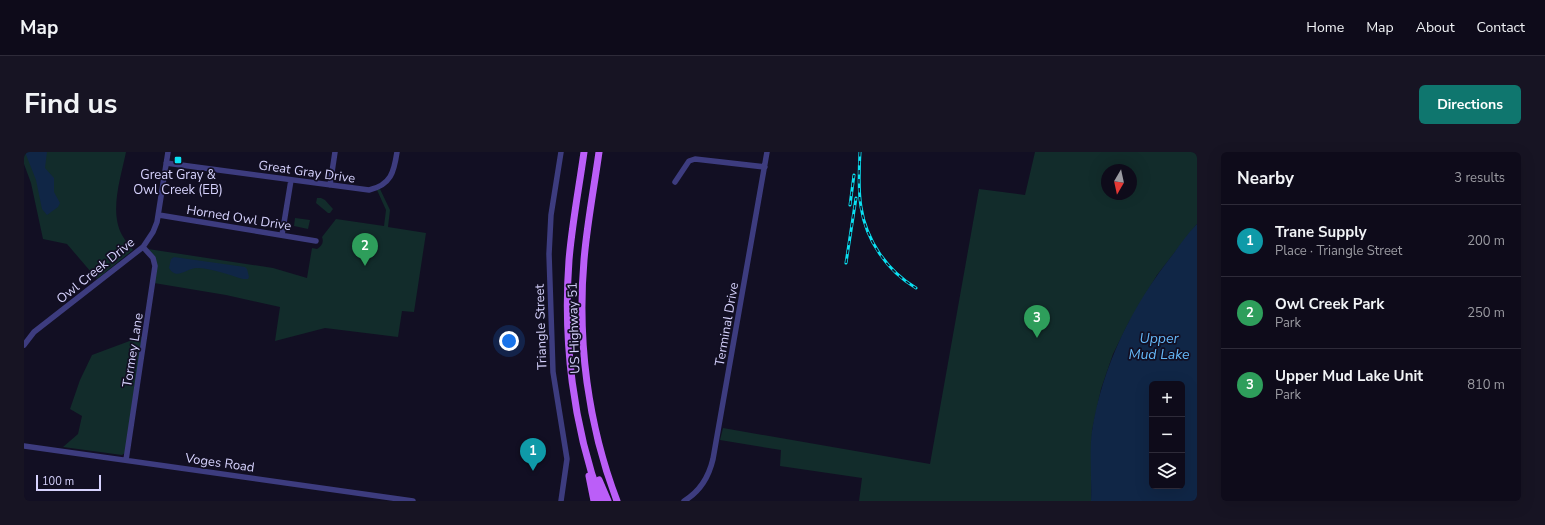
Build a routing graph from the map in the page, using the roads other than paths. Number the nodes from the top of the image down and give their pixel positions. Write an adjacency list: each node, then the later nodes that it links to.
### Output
1 (168, 152): 8 (street, Owl Creek Drive)
2 (335, 152): 12 (street)
3 (397, 152): 12 (street, Great Gray Drive)
4 (561, 152): 24 (street, Triangle Street)
5 (584, 152): 19 (main road, US Highway 51)
6 (599, 152): 22 (main road, US Highway 51)
7 (767, 152): 9 (street, Terminal Drive)
8 (166, 162): 10 (street, Great Gray Drive); 13 (street, Owl Creek Drive)
9 (765, 167): 11 (street); 21 (street, Terminal Drive)
10 (291, 180): 12 (street, Great Gray Drive); 14 (street)
11 (675, 182)
12 (330, 185)
13 (159, 215): 14 (street, Horned Owl Drive); 16 (street, Owl Creek Drive)
14 (282, 235): 15 (street, Horned Owl Drive)
15 (316, 241)
16 (143, 247): 17 (street, Owl Creek Drive); 20 (street, Tormey Lane)
17 (24, 345)
18 (24, 446): 20 (street, Voges Road)
19 (587, 453): 25 (main road); 26 (main road, US Highway 51); 27 (main road)
20 (126, 460): 23 (street, Voges Road)
21 (693, 495): 28 (street, Terminal Drive); 29 (street)
22 (617, 500)
23 (413, 501)
24 (561, 501)
25 (594, 501)
26 (601, 501)
27 (608, 501)
28 (684, 501)
29 (696, 501)

